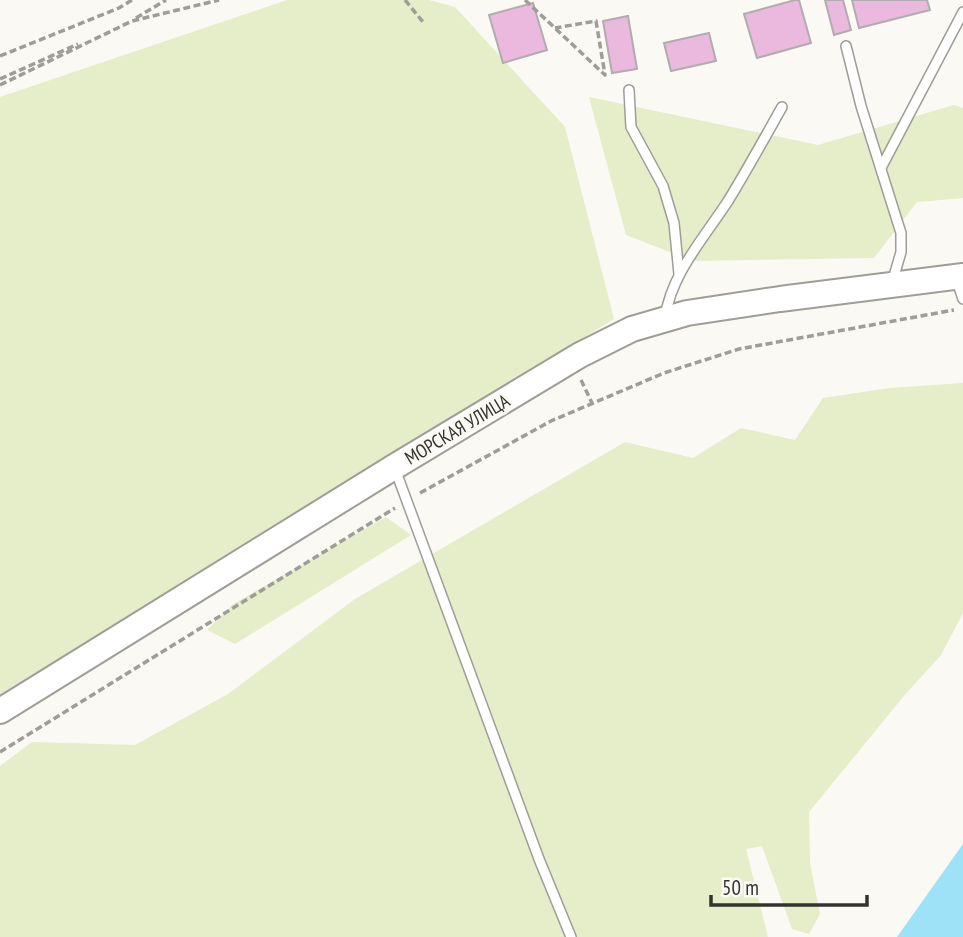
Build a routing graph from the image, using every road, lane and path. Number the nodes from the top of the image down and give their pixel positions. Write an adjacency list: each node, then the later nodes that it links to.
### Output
1 (132, 0): 11 (path)
2 (166, 0): 7 (path)
3 (219, 0): 7 (path)
4 (405, 0): 8 (path)
5 (525, 0): 9 (path)
6 (963, 12): 16 (lane)
7 (132, 21): 12 (path); 13 (path)
8 (423, 22)
9 (555, 28): 9 (path)
10 (846, 46): 16 (lane)
11 (0, 56)
12 (0, 79)
13 (0, 85)
14 (629, 90): 17 (lane)
15 (782, 107): 17 (lane)
16 (881, 168): 19 (lane)
17 (679, 274): 21 (lane)
18 (960, 284): 19 (street, МОРСКАЯ УЛИЦА)
19 (892, 285): 21 (street, МОРСКАЯ УЛИЦА)
20 (963, 309): 23 (path)
21 (664, 320): 22 (street, МОРСКАЯ УЛИЦА)
22 (394, 467): 23 (lane); 24 (street, МОРСКАЯ УЛИЦА)
23 (407, 500): 25 (path); 26 (lane)
24 (0, 711)
25 (0, 752)
26 (571, 937)

